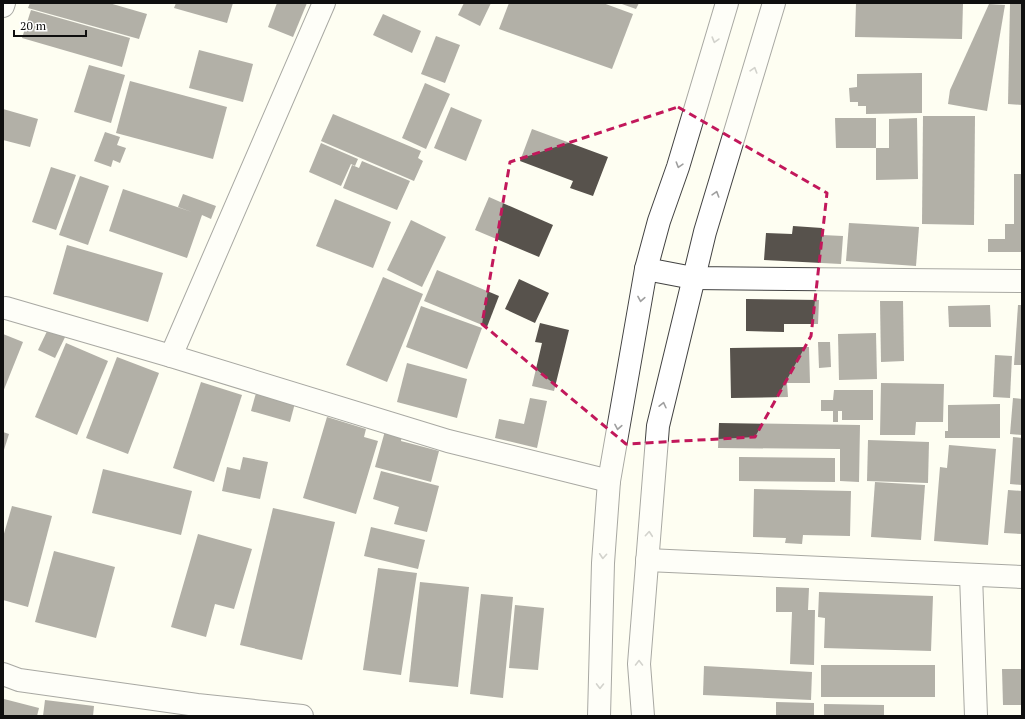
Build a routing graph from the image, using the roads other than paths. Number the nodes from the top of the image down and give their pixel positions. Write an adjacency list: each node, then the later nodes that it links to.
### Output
1 (4, 3): 5 (street)
2 (324, 3): 10 (street)
3 (726, 3): 6 (street, one-way to 6)
4 (774, 3): 7 (street, one-way to 4)
5 (3, 6)
6 (646, 269): 7 (street); 11 (street, one-way to 11)
7 (693, 278): 8 (street); 12 (street, one-way to 7)
8 (1022, 281)
9 (6, 308): 10 (street)
10 (171, 356): 11 (street)
11 (608, 481): 19 (street, one-way to 19)
12 (647, 560): 13 (street); 20 (street, one-way to 12)
13 (971, 575): 14 (street); 21 (street)
14 (1022, 577)
15 (3, 674): 16 (street)
16 (197, 705): 17 (street); 18 (street)
17 (176, 716)
18 (302, 716)
19 (599, 716)
20 (643, 716)
21 (976, 716)

